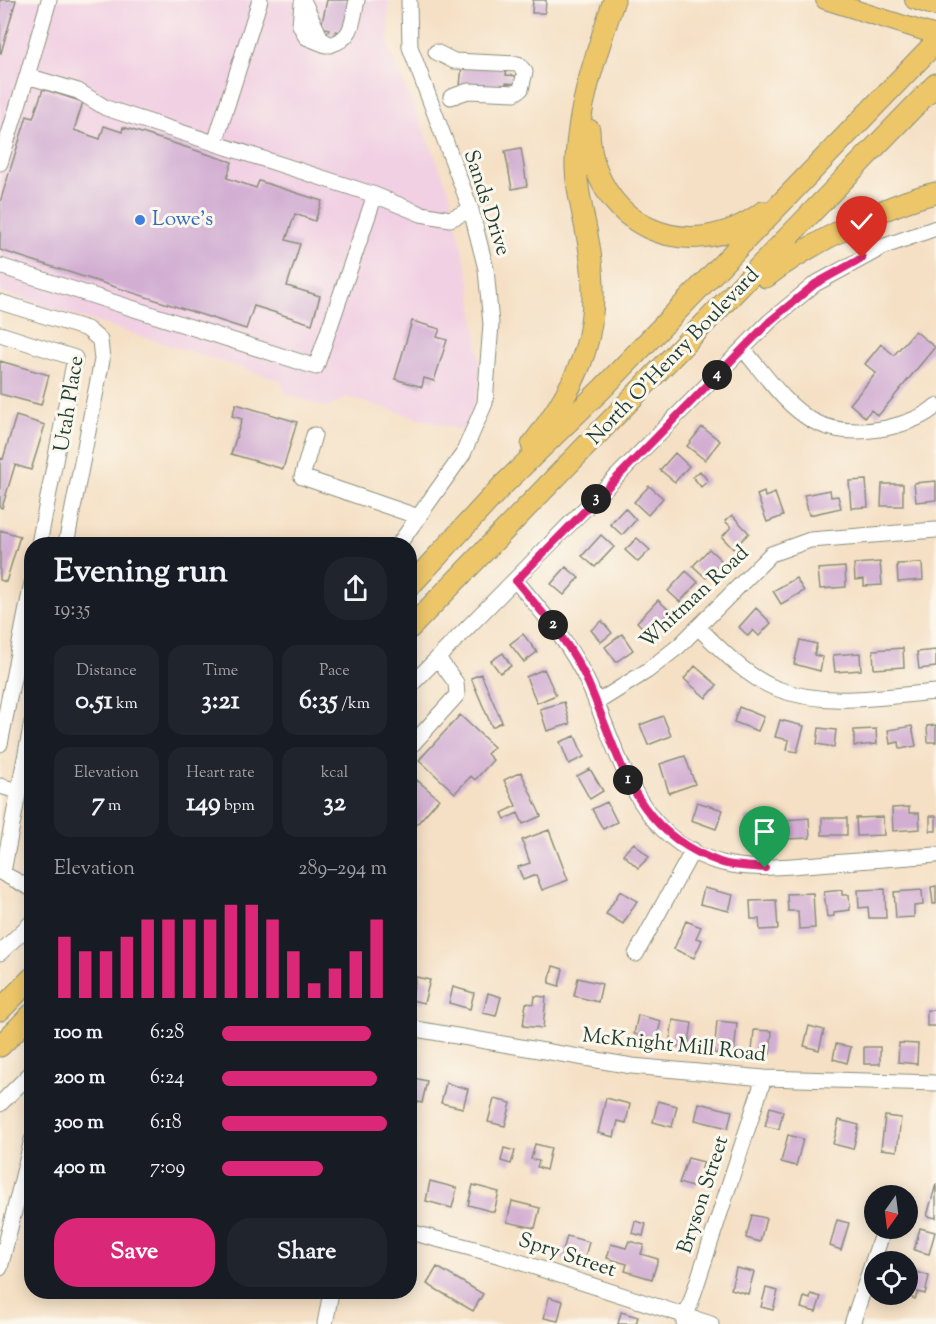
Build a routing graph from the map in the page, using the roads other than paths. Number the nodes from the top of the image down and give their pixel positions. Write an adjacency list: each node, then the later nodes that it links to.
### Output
1 (49, 0): 16 (street)
2 (260, 0): 21 (street)
3 (303, 0): 4 (street)
4 (357, 0)
5 (408, 0): 25 (street, Sands Drive)
6 (600, 0): 12 (highway)
7 (614, 0): 12 (highway)
8 (628, 0): 20 (highway)
9 (825, 0): 13 (main road)
10 (914, 0): 11 (main road)
11 (936, 7)
12 (604, 32): 34 (highway)
13 (936, 35)
14 (936, 42): 20 (highway, North O'Henry Boulevard)
15 (436, 52): 18 (street)
16 (27, 76): 19 (street); 21 (street)
17 (936, 84): 29 (highway, North O'Henry Boulevard)
18 (451, 97)
19 (4, 136): 22 (street)
20 (844, 140): 34 (highway, North O'Henry Boulevard)
21 (214, 143): 24 (street)
22 (0, 163)
23 (936, 193): 29 (highway)
24 (375, 195): 25 (street); 27 (street)
25 (471, 210): 35 (street, Sands Drive)
26 (936, 228): 31 (street)
27 (0, 266)
28 (0, 302): 38 (street, Utah Place)
29 (713, 317): 42 (highway, North O'Henry Boulevard)
30 (0, 334): 37 (street)
31 (742, 349): 32 (street); 41 (street)
32 (936, 406)
33 (314, 435): 35 (street)
34 (502, 486): 40 (highway, North O'Henry Boulevard)
35 (419, 517): 39 (street, Sands Drive)
36 (936, 530): 44 (street, Whitman Road)
37 (40, 537)
38 (67, 537)
39 (404, 537)
40 (417, 578)
41 (516, 581): 45 (street); 48 (street)
42 (417, 621)
43 (24, 623): 50 (street)
44 (699, 628): 47 (street); 48 (street, Whitman Road)
45 (438, 658): 46 (street); 49 (street)
46 (417, 679)
47 (936, 692)
48 (596, 703): 54 (street)
49 (417, 739)
50 (0, 744)
51 (24, 761): 53 (street)
52 (0, 786): 53 (street)
53 (18, 791): 56 (street)
54 (693, 850): 55 (street); 60 (street)
55 (936, 855)
56 (2, 872): 57 (street)
57 (24, 884)
58 (24, 930): 59 (street)
59 (0, 953)
60 (636, 954)
61 (24, 986): 62 (highway)
62 (0, 1010)
63 (24, 1022): 65 (highway)
64 (417, 1029): 66 (street, McKnight Mill Road)
65 (0, 1047)
66 (764, 1078): 68 (street, McKnight Mill Road); 75 (street, Bryson Street)
67 (24, 1080): 69 (street)
68 (936, 1083)
69 (0, 1104)
70 (24, 1172): 73 (street)
71 (417, 1234): 75 (street, Spry Street)
72 (880, 1239): 78 (street)
73 (0, 1268)
74 (329, 1299): 76 (street)
75 (685, 1320): 77 (street, Spry Street)
76 (324, 1324)
77 (711, 1324)
78 (852, 1324)

